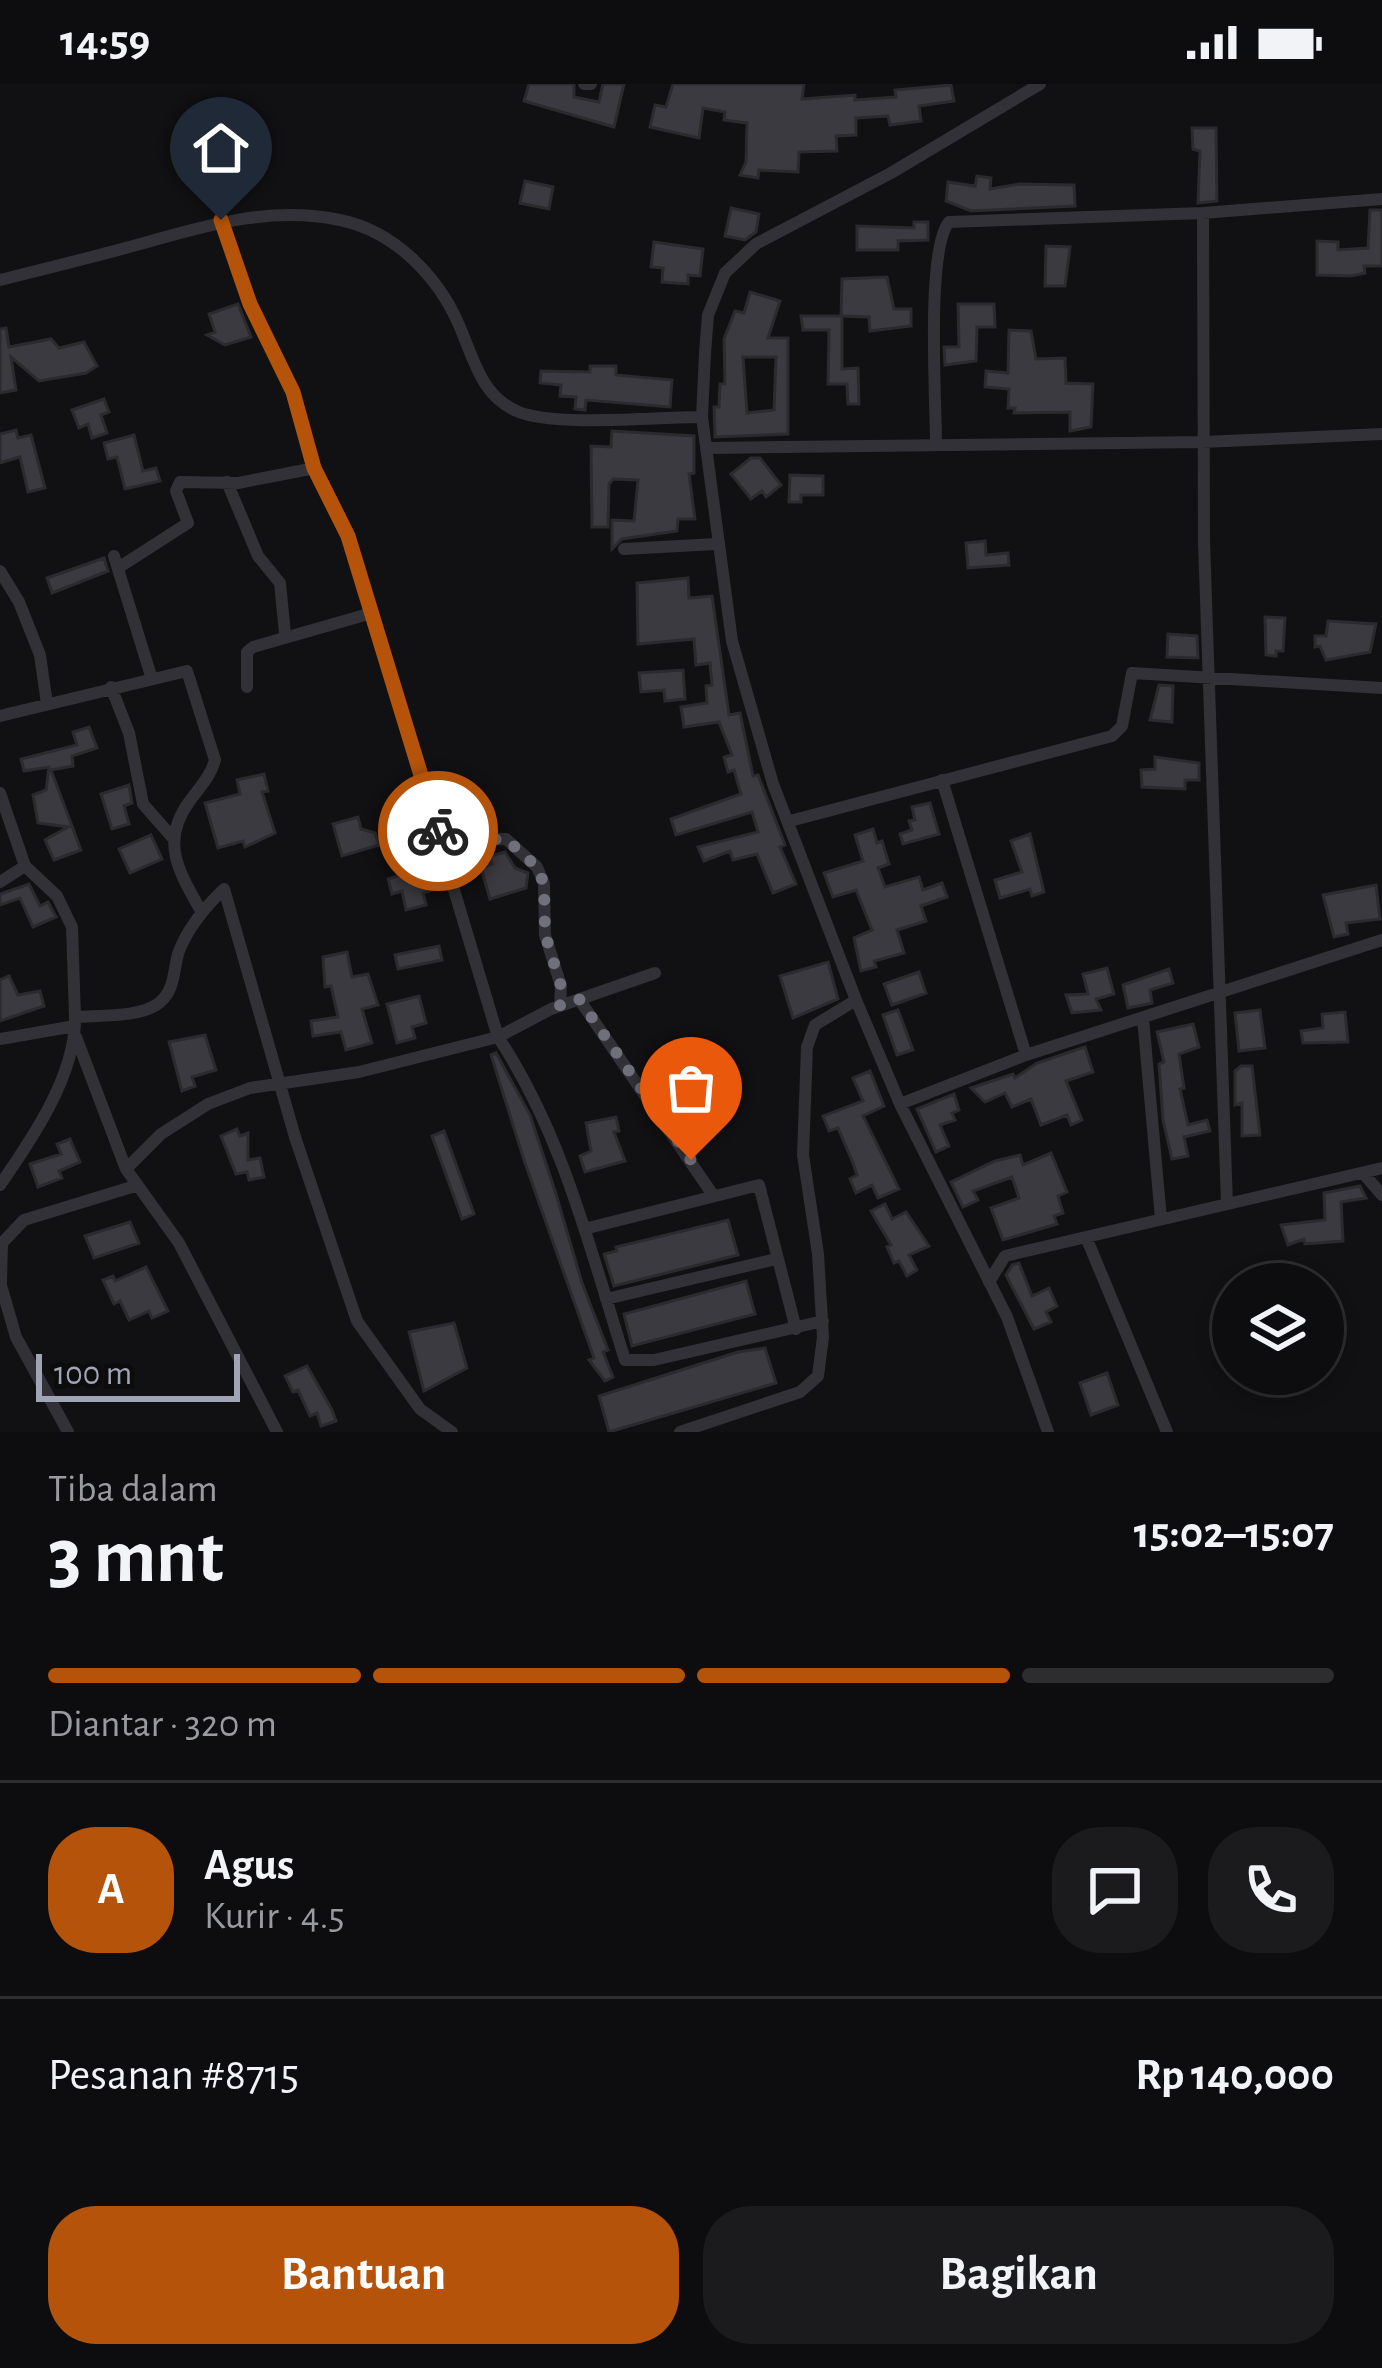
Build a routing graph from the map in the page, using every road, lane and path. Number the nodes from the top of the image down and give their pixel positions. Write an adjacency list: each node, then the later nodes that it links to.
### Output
1 (1040, 84): 6 (street)
2 (1382, 199): 3 (street)
3 (1203, 213): 8 (street); 9 (street)
4 (221, 220): 5 (street); 6 (street); 11 (street)
5 (0, 280)
6 (702, 417): 10 (street)
7 (1382, 434): 8 (street)
8 (1202, 442): 9 (street); 19 (street)
9 (937, 445): 10 (street)
10 (708, 448): 13 (street)
11 (314, 468): 12 (street); 16 (street)
12 (227, 482): 17 (street); 18 (street)
13 (716, 544): 14 (street); 27 (street)
14 (624, 549)
15 (0, 571): 23 (street)
16 (372, 613): 17 (street); 29 (street)
17 (285, 634): 21 (street)
18 (152, 676): 20 (street); 28 (street)
19 (1210, 676): 22 (street); 25 (street); 35 (street)
20 (111, 687): 23 (street); 28 (street)
21 (247, 687)
22 (1382, 688)
23 (47, 704): 24 (street)
24 (0, 716)
25 (942, 779): 27 (street); 43 (street)
26 (0, 793): 30 (street)
27 (790, 821): 37 (street)
28 (172, 837): 32 (street)
29 (440, 840): 38 (street); 41 (street)
30 (25, 866): 31 (street); 40 (street)
31 (0, 882)
32 (200, 911): 40 (street); 44 (street)
33 (1382, 940): 35 (street)
34 (656, 973): 36 (street)
35 (1220, 994): 39 (street); 53 (street)
36 (579, 999): 38 (street); 51 (street)
37 (856, 1000): 45 (street); 61 (street)
38 (560, 1006): 41 (street)
39 (1143, 1018): 43 (street); 54 (street)
40 (76, 1027): 42 (street); 46 (street); 49 (street)
41 (498, 1036): 44 (street); 55 (street)
42 (0, 1039)
43 (1026, 1054): 45 (street)
44 (283, 1085): 46 (street); 65 (street)
45 (900, 1104): 58 (street)
46 (126, 1168): 50 (street)
47 (1382, 1168): 48 (street)
48 (1363, 1173): 52 (street); 53 (street)
49 (0, 1185)
50 (135, 1186): 59 (street); 64 (street)
51 (713, 1195): 55 (street); 57 (street)
52 (1382, 1195)
53 (1227, 1204): 54 (street)
54 (1162, 1219): 56 (street)
55 (588, 1228): 60 (street)
56 (1086, 1237): 58 (street); 68 (street)
57 (776, 1259): 60 (street); 62 (street)
58 (989, 1282): 67 (street)
59 (0, 1283): 63 (street)
60 (606, 1299): 62 (street)
61 (823, 1321): 62 (street); 66 (street)
62 (796, 1329)
63 (68, 1432)
64 (277, 1432)
65 (452, 1432)
66 (680, 1432)
67 (1048, 1432)
68 (1167, 1432)

